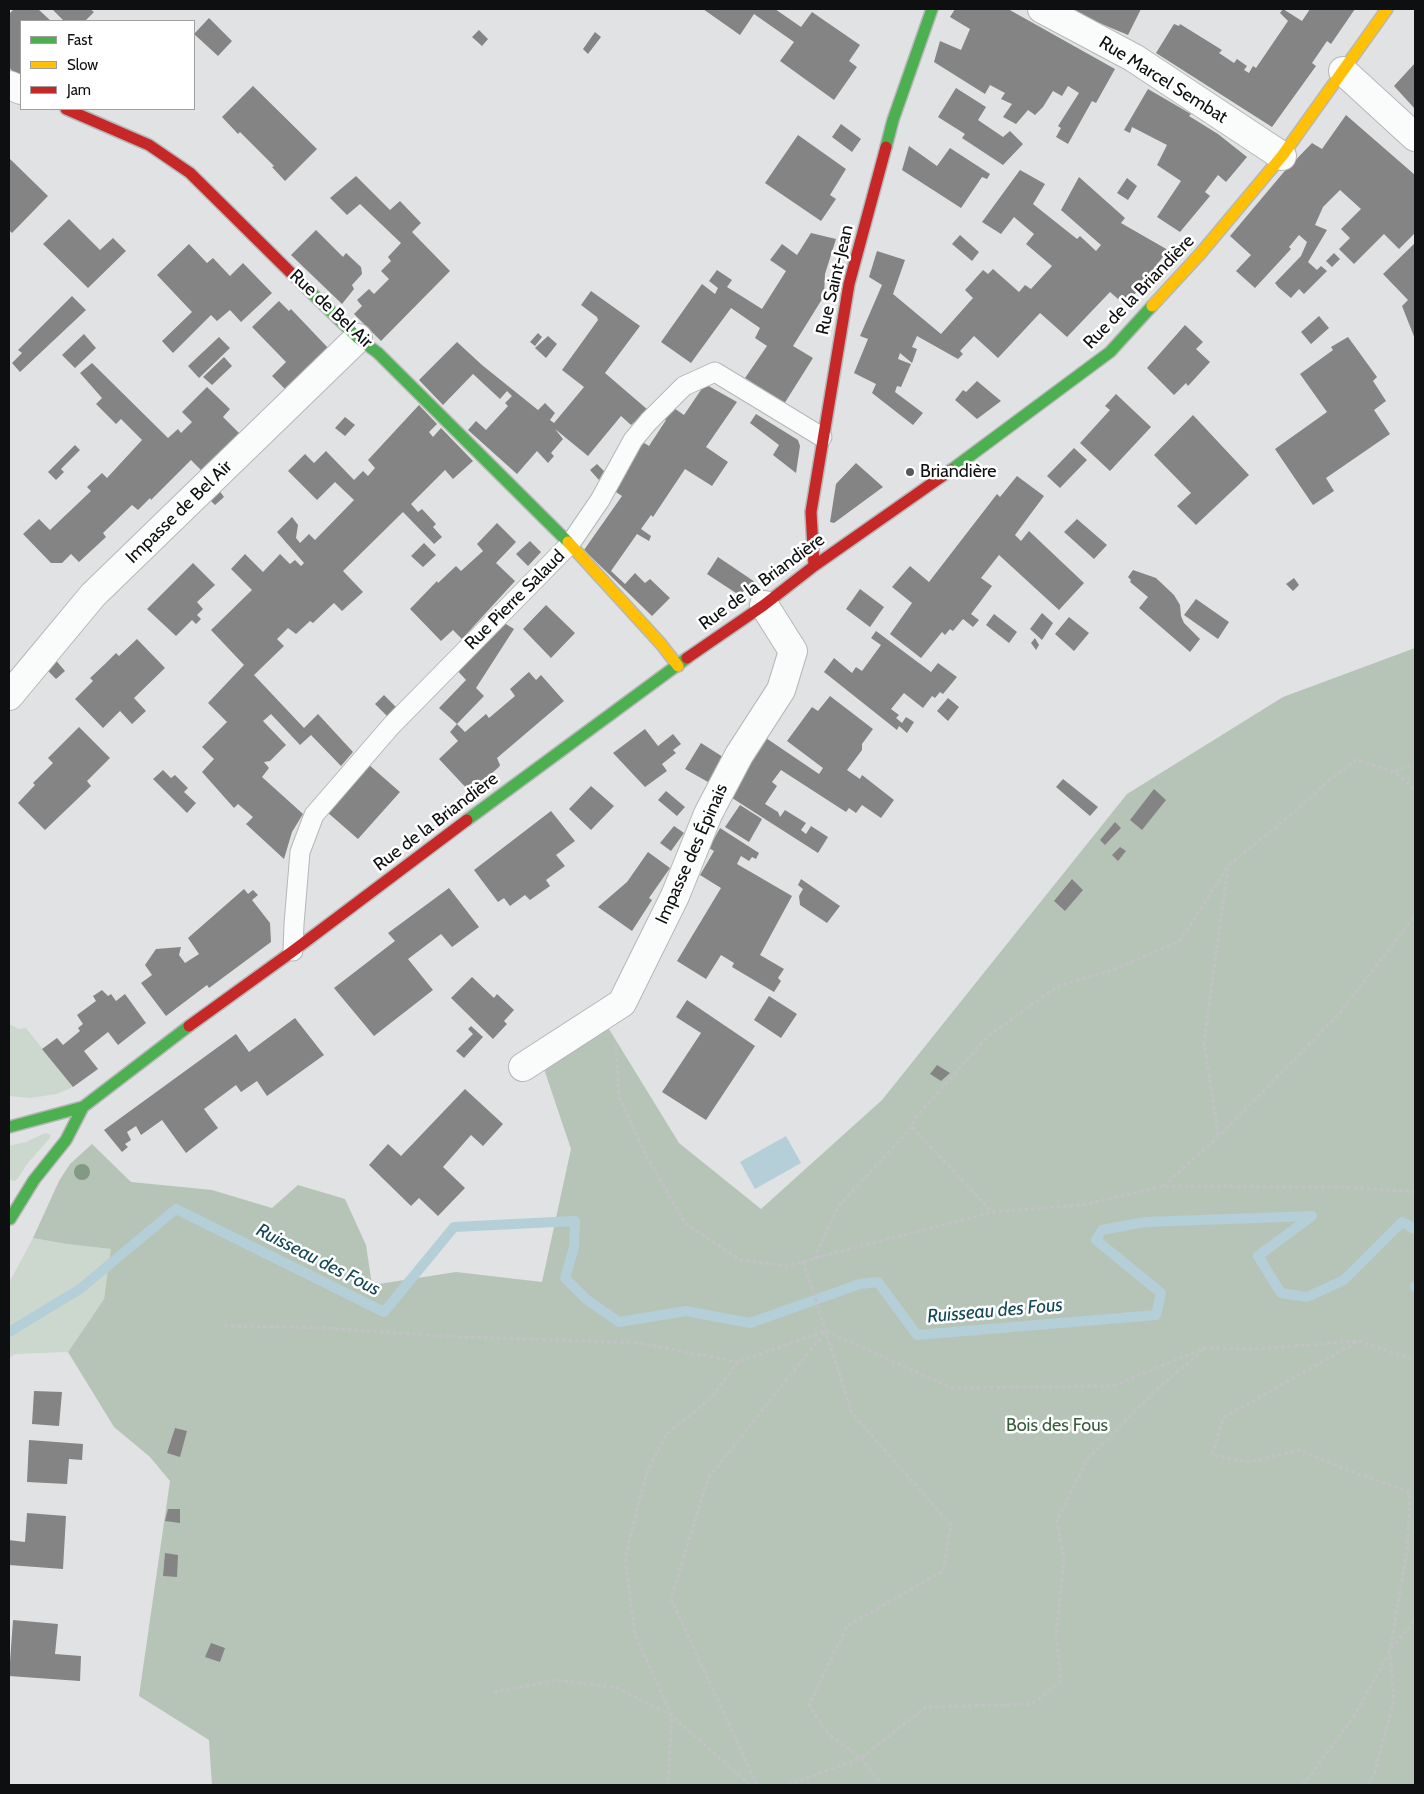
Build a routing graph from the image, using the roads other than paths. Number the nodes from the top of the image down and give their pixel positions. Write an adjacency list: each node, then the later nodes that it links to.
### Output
1 (932, 9): 9 (street, Rue Saint-Jean)
2 (1042, 9): 7 (street, Rue Marcel Sembat)
3 (1387, 9): 4 (street, Rue de la Briandière)
4 (1343, 71): 6 (street); 7 (street, Rue de la Briandière)
5 (68, 110): 8 (street, Rue de Bel Air)
6 (1415, 137)
7 (1282, 156): 11 (street, Rue de la Briandière)
8 (358, 338): 10 (street, Rue de Bel Air); 14 (street, Impasse de Bel Air)
9 (822, 437): 10 (lane, Rue Pierre Salaud); 11 (street, Rue Saint-Jean)
10 (570, 544): 13 (street, Rue de Bel Air); 15 (lane, Rue Pierre Salaud)
11 (814, 566): 12 (street, Rue de la Briandière)
12 (764, 605): 13 (street, Rue de la Briandière); 16 (street, Impasse des Épinais)
13 (678, 666): 15 (street, Rue de la Briandière)
14 (9, 696)
15 (294, 952): 17 (street, Rue de la Briandière)
16 (523, 1067)
17 (83, 1107): 18 (street, Rue de la Briandière); 19 (street, Rue de la Briandière)
18 (10, 1125)
19 (9, 1220)

